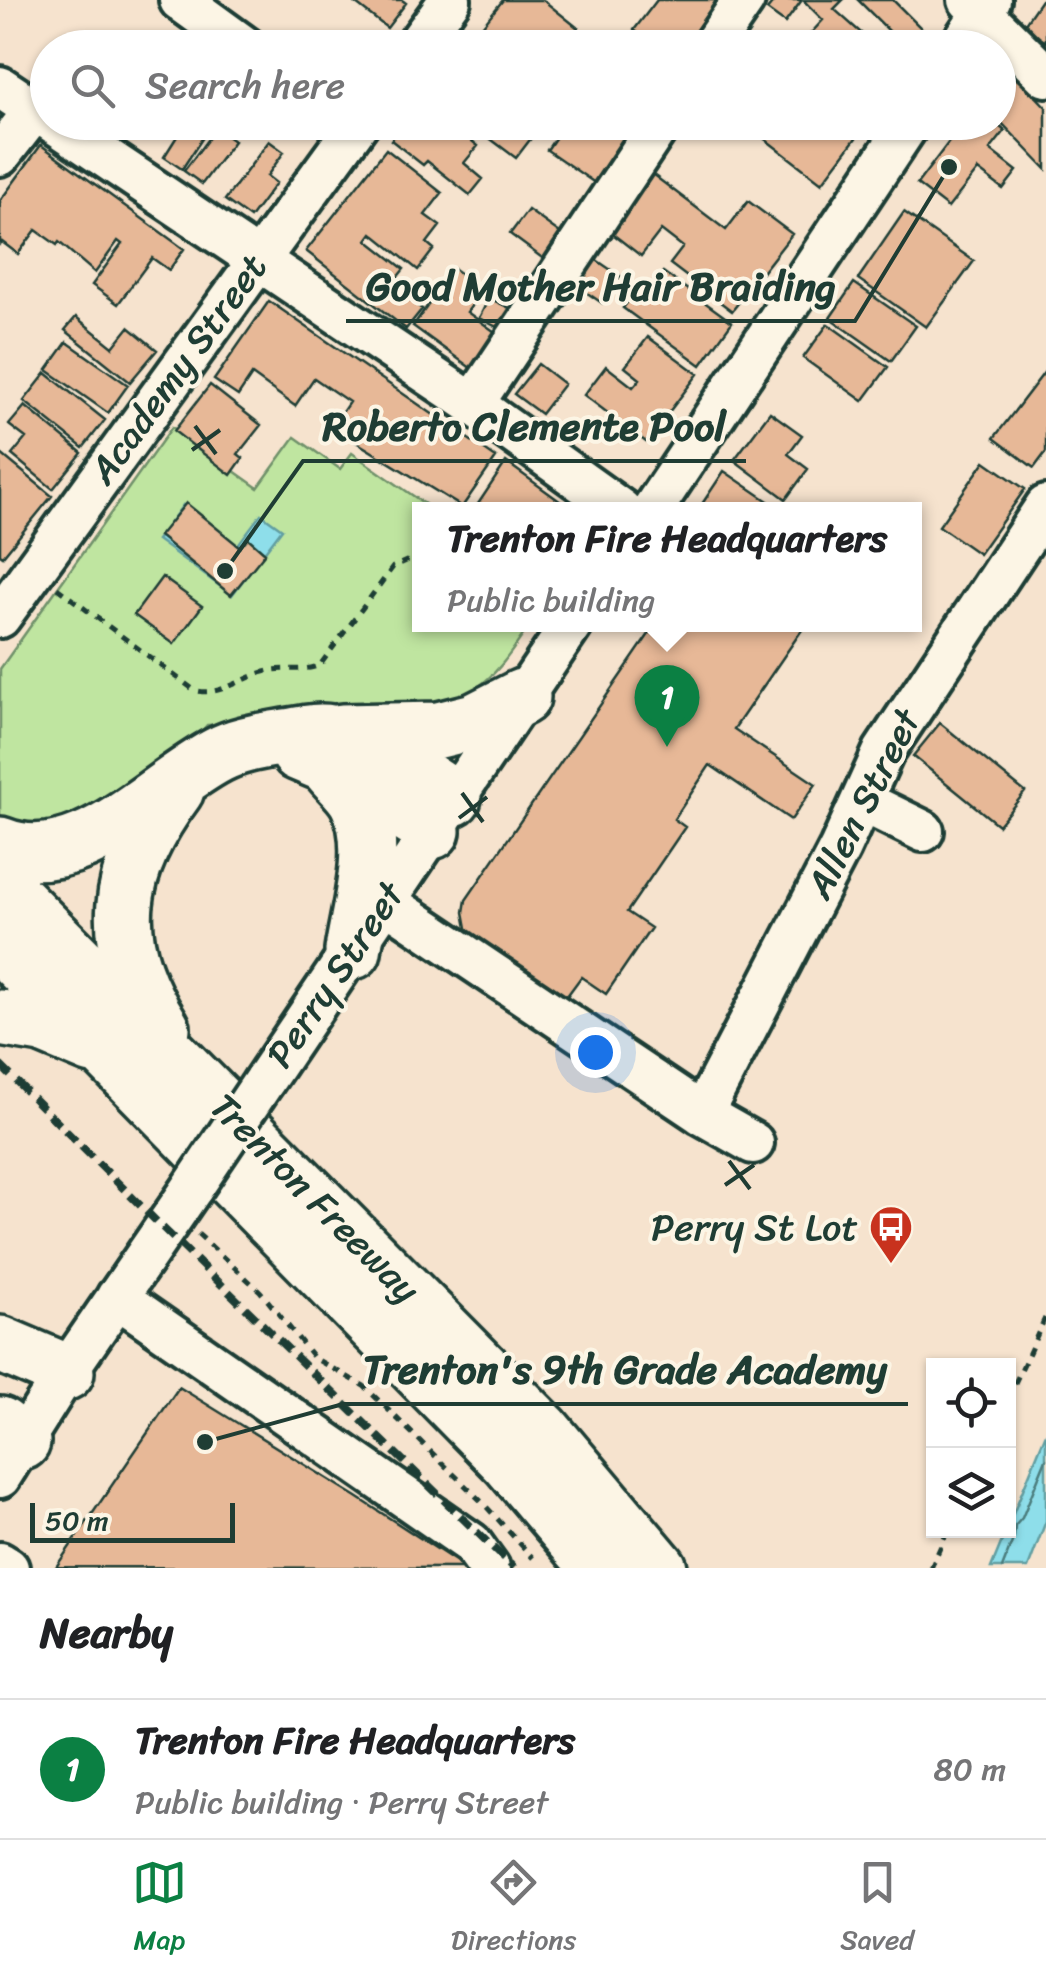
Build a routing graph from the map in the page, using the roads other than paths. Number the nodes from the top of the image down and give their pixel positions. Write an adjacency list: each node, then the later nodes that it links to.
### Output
1 (180, 0): 5 (street)
2 (450, 0): 6 (street)
3 (744, 0): 7 (street)
4 (980, 4): 8 (street); 9 (street)
5 (221, 30)
6 (428, 30)
7 (724, 30)
8 (968, 30)
9 (1004, 30)
10 (1016, 43): 11 (street)
11 (1046, 76)
12 (0, 87): 13 (street)
13 (30, 107)
14 (30, 130): 19 (street)
15 (80, 140): 20 (street)
16 (344, 140): 20 (street, Academy Street)
17 (649, 140): 21 (street)
18 (898, 140): 23 (street)
19 (0, 155)
20 (258, 259): 21 (street); 25 (street, Academy Street)
21 (472, 404): 22 (street)
22 (609, 502)
23 (657, 502)
24 (1046, 506): 30 (street, Allen Street)
25 (0, 617)
26 (567, 632): 27 (street, Perry Street)
27 (522, 697): 28 (highway); 31 (street, Perry Street)
28 (329, 748): 29 (highway); 31 (highway); 37 (highway)
29 (189, 772): 33 (highway); 40 (highway)
30 (862, 801): 32 (street); 41 (street, Allen Street)
31 (442, 814): 35 (street, Perry Street)
32 (923, 830)
33 (0, 845)
34 (0, 882): 40 (highway, Trenton Freeway)
35 (386, 902): 37 (street, Perry Street); 41 (street)
36 (0, 944): 39 (highway, Trenton Freeway)
37 (353, 951): 43 (street, Perry Street, bridge)
38 (0, 1018): 39 (highway)
39 (110, 1053): 50 (highway, Trenton Freeway)
40 (191, 1073): 51 (highway, Trenton Freeway)
41 (702, 1114): 42 (street)
42 (753, 1143)
43 (118, 1298): 45 (street, Perry Street); 49 (street)
44 (0, 1344): 45 (highway)
45 (66, 1372): 46 (street, Perry Street)
46 (7, 1448)
47 (0, 1563): 48 (street)
48 (8, 1568)
49 (489, 1568)
50 (599, 1568)
51 (659, 1568)

